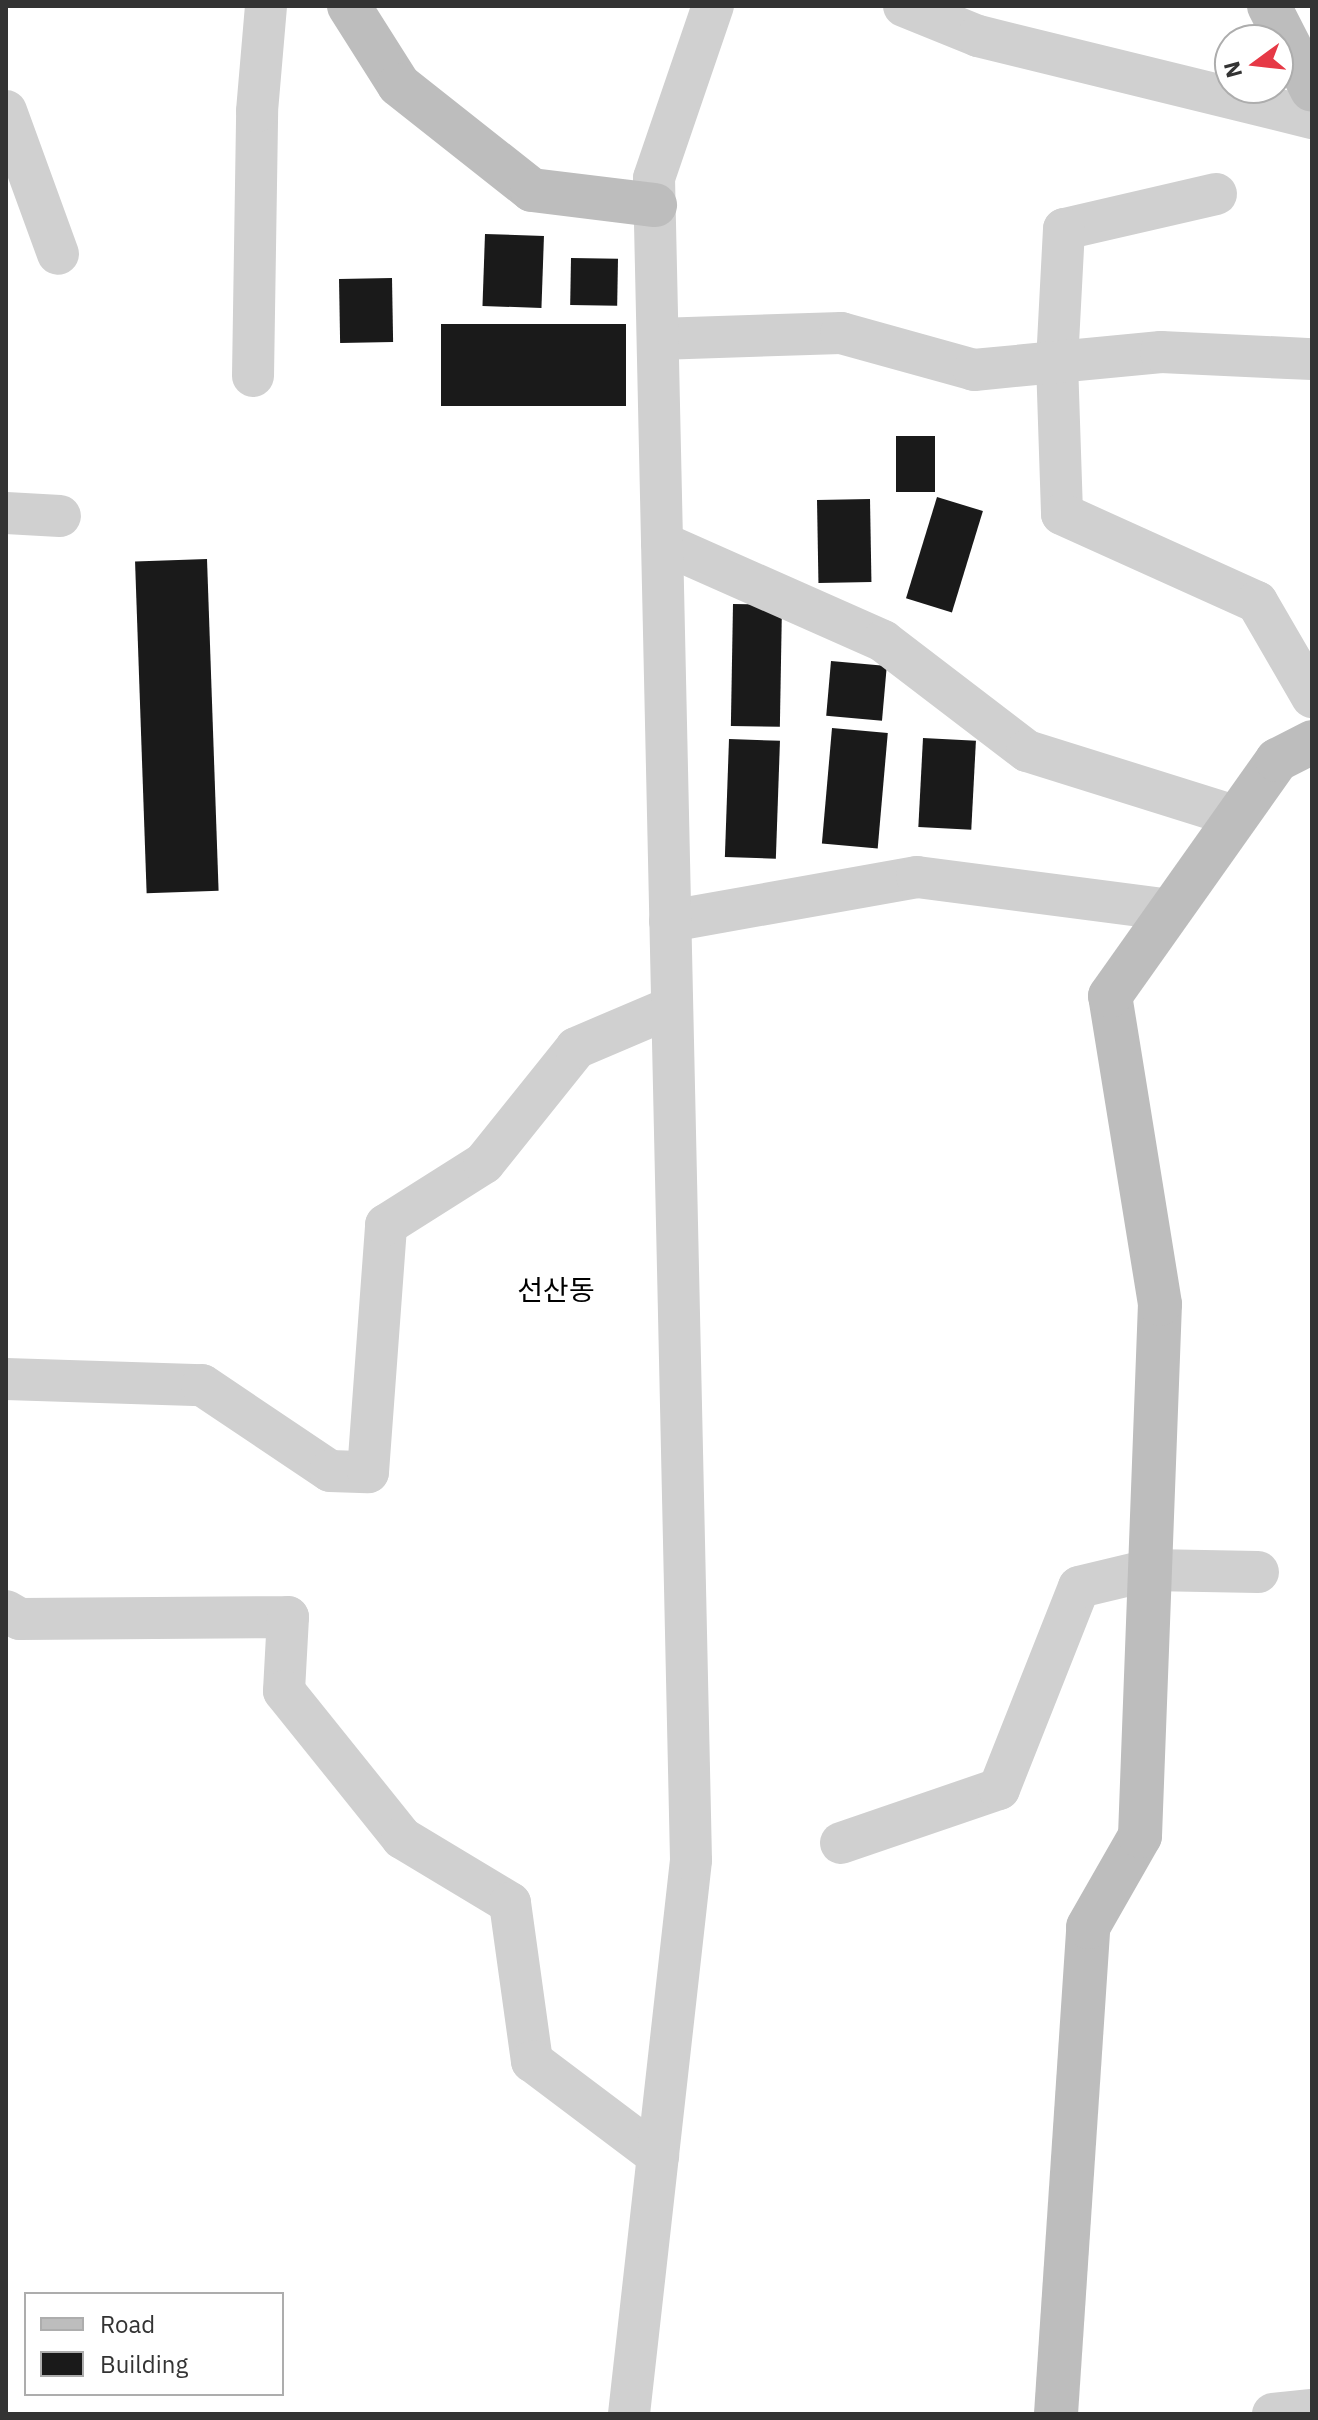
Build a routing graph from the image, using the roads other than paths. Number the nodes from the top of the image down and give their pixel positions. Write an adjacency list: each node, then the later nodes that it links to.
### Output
1 (266, 6): 15 (street)
2 (349, 6): 10 (street)
3 (713, 6): 10 (street)
4 (904, 6): 8 (street)
5 (1269, 6): 6 (street)
6 (1312, 90)
7 (6, 111): 11 (street)
8 (1312, 118)
9 (1216, 194): 14 (street)
10 (655, 205): 12 (street)
11 (58, 254)
12 (658, 339): 14 (street); 18 (street)
13 (1312, 359): 14 (street)
14 (1057, 362): 19 (street)
15 (253, 376)
16 (6, 513): 17 (street)
17 (60, 516)
18 (662, 543): 21 (street); 23 (street)
19 (1312, 697)
20 (1312, 742): 21 (street)
21 (1237, 817): 22 (street)
22 (1171, 910): 23 (street); 26 (street)
23 (670, 921): 24 (street)
24 (672, 1007): 25 (street); 30 (street)
25 (6, 1379)
26 (1150, 1570): 27 (street); 29 (street); 33 (street)
27 (1258, 1572)
28 (6, 1611): 30 (street)
29 (841, 1843)
30 (658, 2156): 32 (street)
31 (1312, 2410): 34 (street)
32 (629, 2414)
33 (1056, 2414)
34 (1273, 2414)

